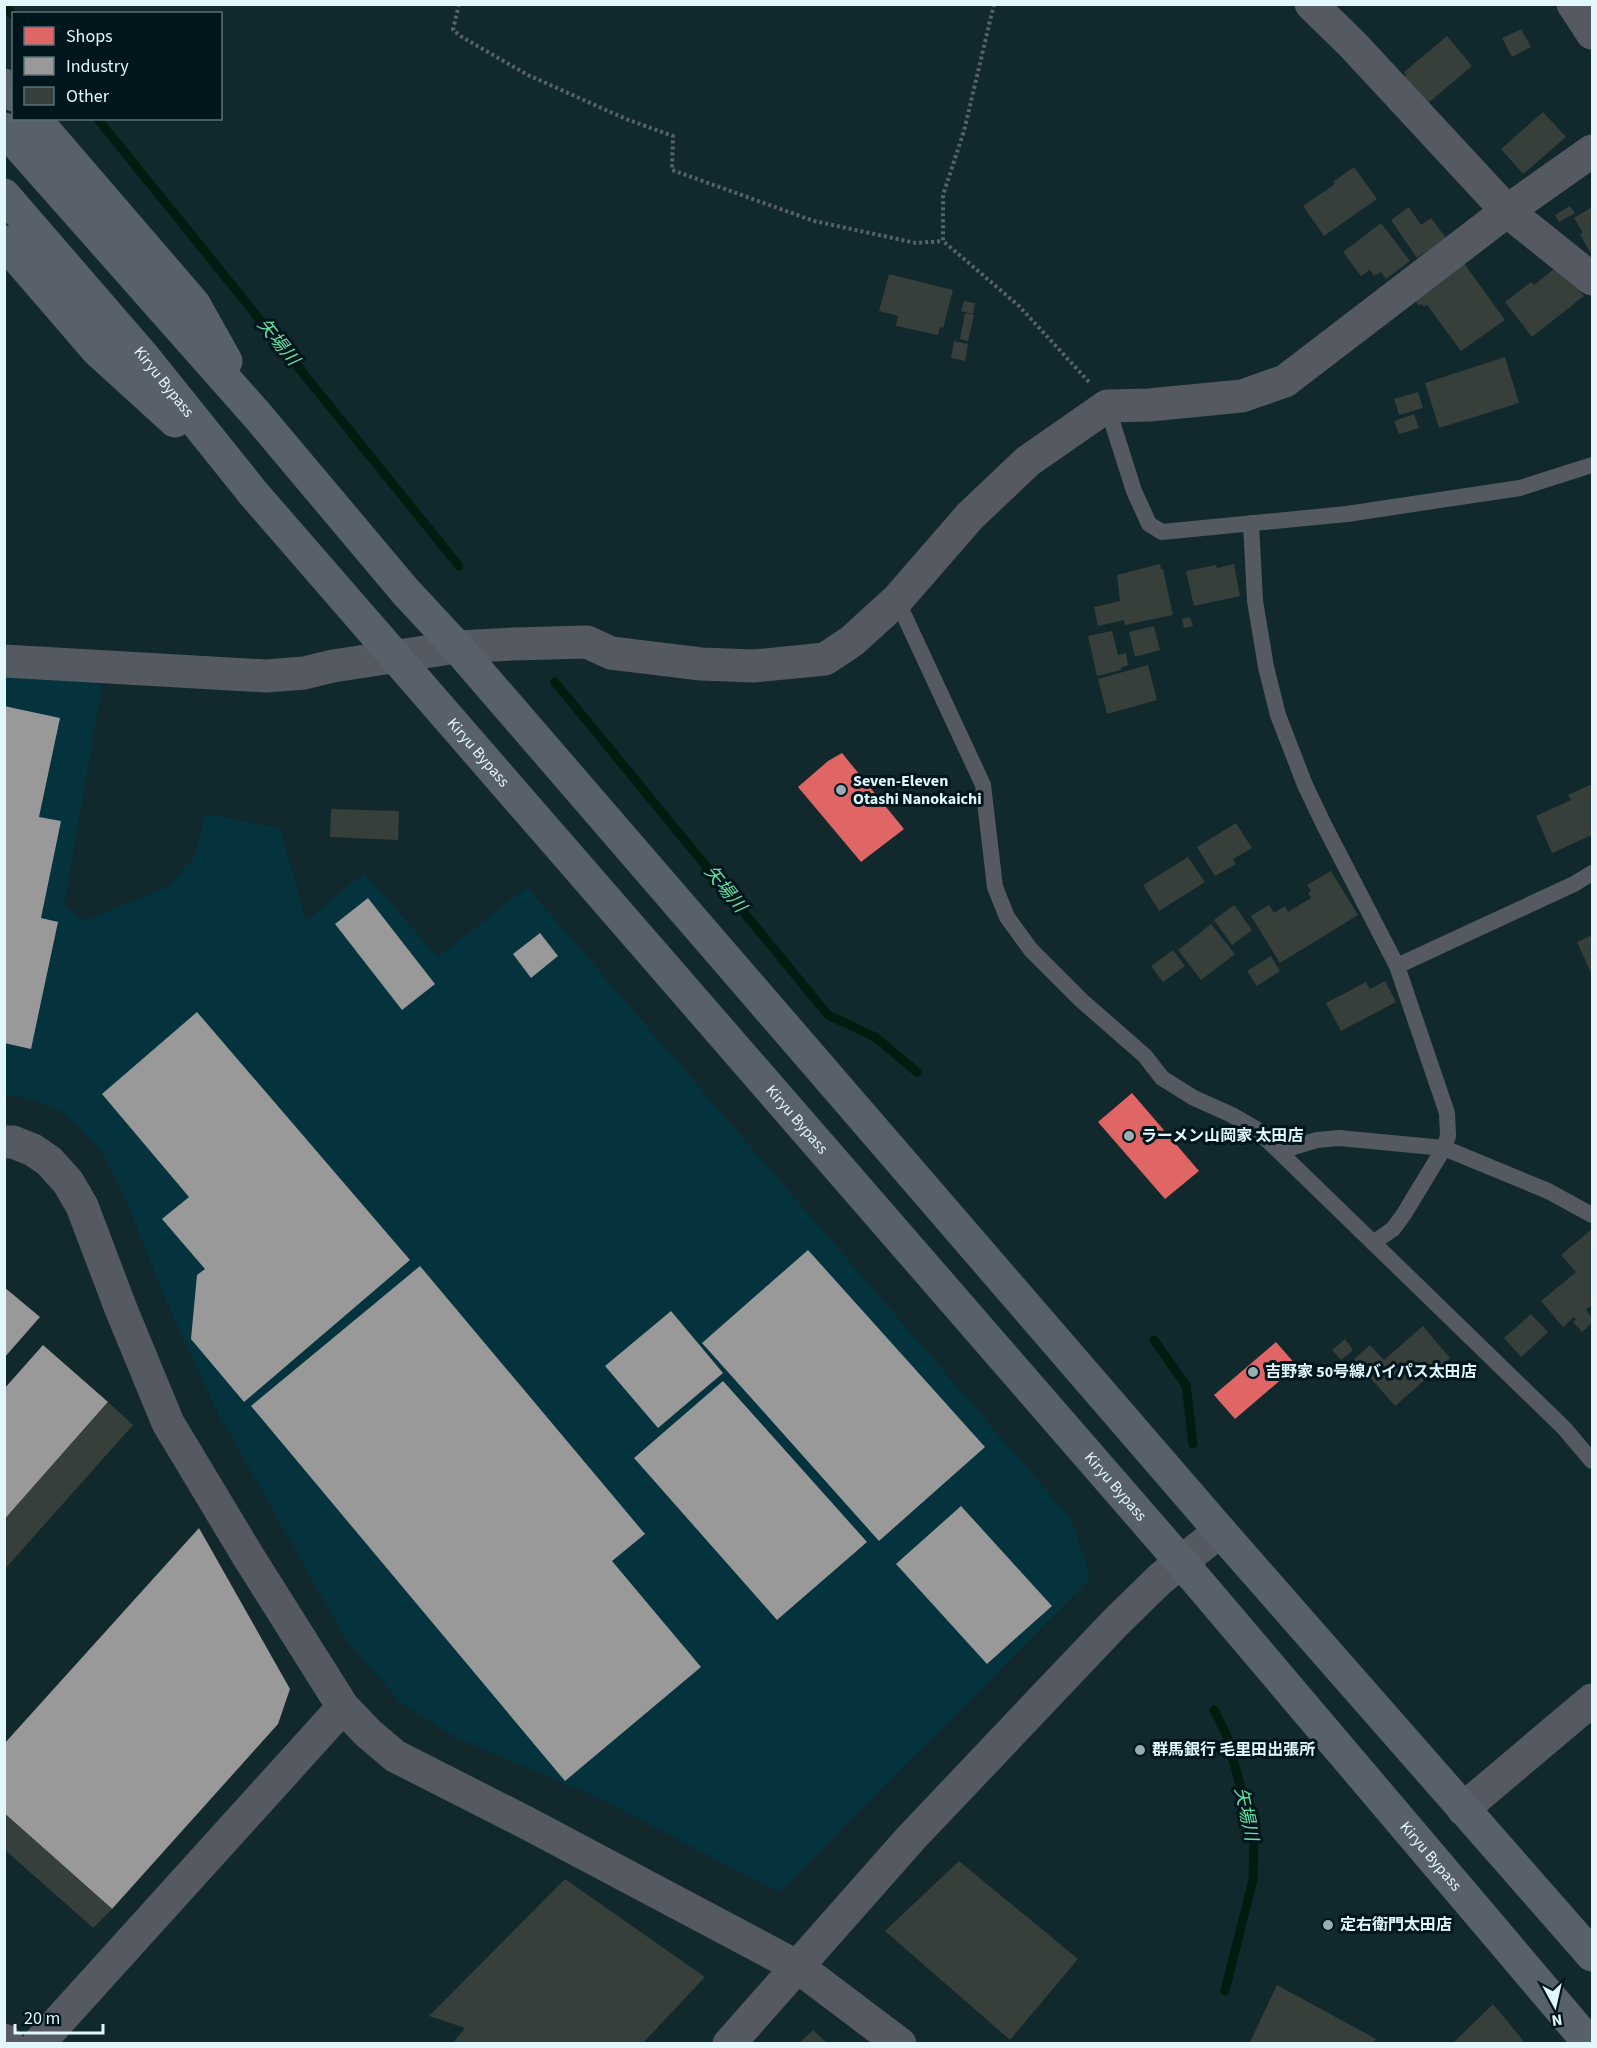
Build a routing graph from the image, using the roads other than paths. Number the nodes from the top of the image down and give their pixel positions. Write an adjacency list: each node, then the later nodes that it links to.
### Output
1 (1311, 4): 8 (street)
2 (1573, 4): 3 (street)
3 (1593, 33)
4 (36, 120): 12 (highway)
5 (4, 129): 12 (highway)
6 (1593, 151): 8 (street)
7 (4, 195): 14 (highway, Kiryu Bypass)
8 (1507, 211): 10 (street); 11 (street)
9 (4, 242): 14 (highway)
10 (1593, 279)
11 (1107, 406): 15 (lane); 16 (street)
12 (257, 415): 17 (highway)
13 (1593, 465): 15 (lane)
14 (253, 493): 18 (highway, Kiryu Bypass)
15 (1251, 523): 21 (lane)
16 (897, 600): 17 (street); 24 (lane)
17 (457, 647): 18 (street); 28 (highway)
18 (395, 657): 19 (street); 29 (highway, Kiryu Bypass)
19 (4, 661)
20 (1593, 873): 21 (lane)
21 (1397, 966): 23 (lane)
22 (4, 1142): 31 (street)
23 (1444, 1148): 24 (lane); 25 (lane); 26 (lane)
24 (1280, 1152): 26 (lane)
25 (1593, 1215)
26 (1373, 1243): 27 (lane)
27 (1593, 1461)
28 (1220, 1531): 29 (street); 32 (highway)
29 (1182, 1563): 34 (street); 40 (highway, Kiryu Bypass)
30 (1593, 1700): 32 (street)
31 (343, 1707): 34 (street); 37 (street)
32 (1463, 1809): 33 (highway)
33 (1593, 1955)
34 (798, 1967): 38 (street); 39 (street)
35 (4, 2040): 36 (street)
36 (8, 2043)
37 (38, 2043)
38 (729, 2043)
39 (900, 2043)
40 (1590, 2043)

